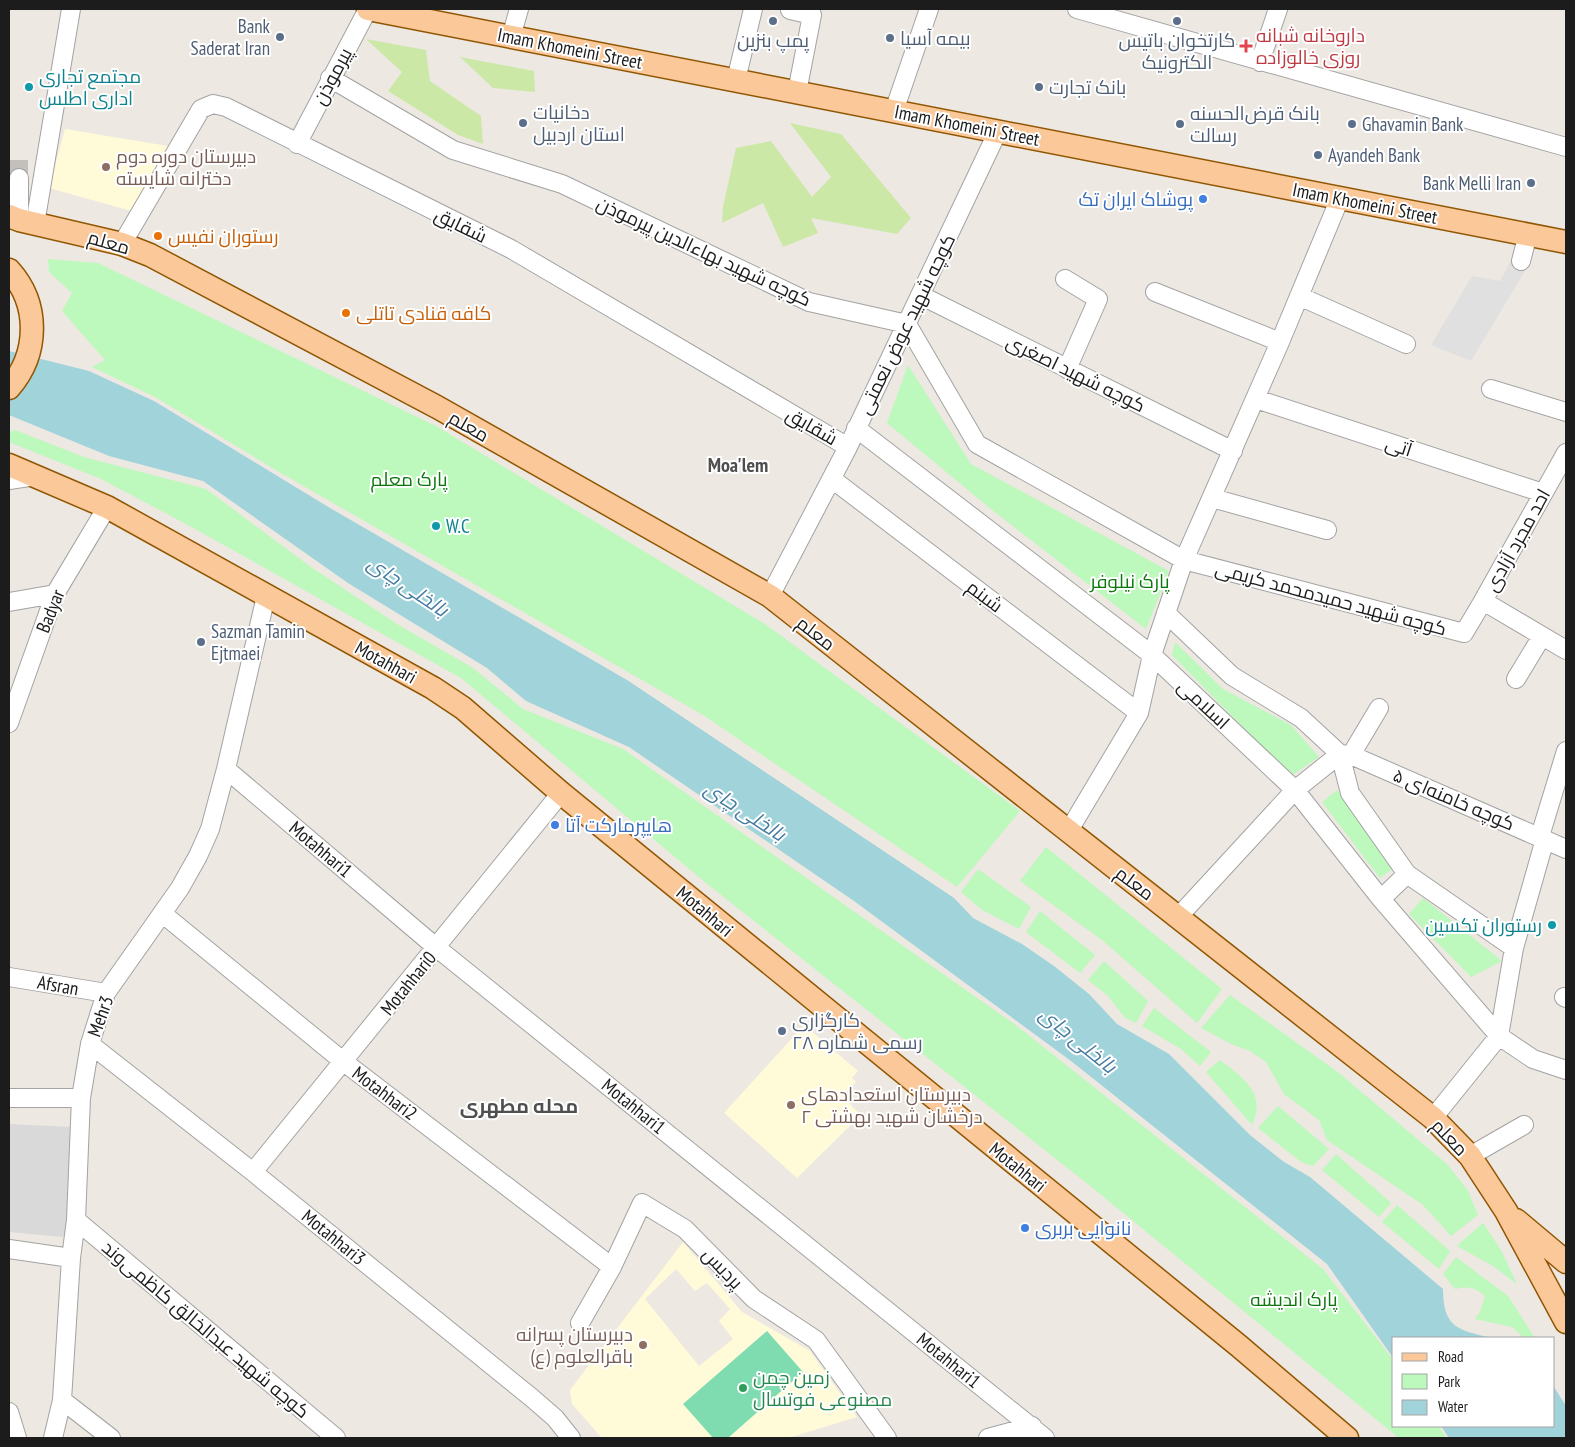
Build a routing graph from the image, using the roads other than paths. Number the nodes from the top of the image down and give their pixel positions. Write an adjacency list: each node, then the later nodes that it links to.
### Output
1 (71, 9): 20 (street)
2 (368, 9): 9 (main road, Imam Khomeini Street); 11 (street, پیرموذن)
3 (519, 9): 9 (street)
4 (753, 9): 12 (street)
5 (929, 9): 14 (street)
6 (1076, 9): 10 (street)
7 (1278, 9): 10 (street)
8 (790, 10): 13 (street)
9 (511, 37): 12 (main road, Imam Khomeini Street)
10 (1260, 62): 17 (street)
11 (330, 78): 16 (street, پیرموذن); 30 (street, کوچه شهید بهاءالدین پیرموذن)
12 (736, 80): 13 (main road, Imam Khomeini Street)
13 (797, 92): 14 (main road, Imam Khomeini Street)
14 (894, 111): 15 (main road, Imam Khomeini Street)
15 (998, 132): 19 (main road, Imam Khomeini Street); 28 (street, کوچه شهید عوض نعمتی)
16 (297, 144): 23 (street, شقایق); 39 (street, شقایق)
17 (1566, 147)
18 (19, 178): 20 (street)
19 (1340, 198): 21 (main road, Imam Khomeini Street); 29 (street)
20 (18, 220): 23 (main road, معلم)
21 (1528, 234): 22 (main road, Imam Khomeini Street); 24 (street)
22 (1566, 242)
23 (122, 244): 53 (main road, معلم)
24 (1521, 261)
25 (9, 270): 34 (main road)
26 (1066, 280): 33 (street)
27 (1154, 292): 31 (street)
28 (920, 295): 30 (street, کوچه شهید عوض نعمتی); 33 (street, کوچه شهید اصغری)
29 (1299, 296): 31 (street); 32 (street)
30 (907, 324): 38 (street, کوچه شهید عوض نعمتی); 50 (street)
31 (1280, 342): 36 (street)
32 (1406, 344)
33 (1067, 369): 40 (street, کوچه شهید اصغری)
34 (9, 388)
35 (1491, 389): 37 (street)
36 (1256, 398): 40 (street); 46 (street, آتی)
37 (1566, 412)
38 (856, 428): 39 (street, کوچه شهید عوض نعمتی); 59 (street, اسلامی)
39 (848, 447): 44 (street, کوچه شهید عوض نعمتی)
40 (1233, 451): 47 (street)
41 (1566, 453): 46 (street, احد مجرد آزادی)
42 (9, 465): 43 (main road, Motahhari)
43 (36, 476): 45 (street); 48 (main road, Motahhari)
44 (832, 479): 53 (street, کوچه شهید عوض نعمتی); 62 (street, شبنم)
45 (9, 480)
46 (1543, 493): 54 (street, احد مجرد آزادی)
47 (1212, 498): 49 (street); 50 (street)
48 (107, 506): 51 (street, Badyar); 52 (main road, Motahhari)
49 (1327, 530)
50 (1184, 560): 54 (street, کوچه شهید حمیدمحمد کریمی); 56 (street)
51 (55, 594): 55 (street); 63 (street, Badyar)
52 (266, 596): 66 (street, Mehr3); 68 (main road, Motahhari)
53 (770, 596): 69 (main road, معلم)
54 (1482, 601): 57 (street)
55 (9, 602)
56 (1166, 613): 59 (street); 65 (street)
57 (1542, 636): 58 (street); 60 (street)
58 (1566, 650)
59 (1152, 654): 62 (street); 67 (street, اسلامی)
60 (1516, 679)
61 (1378, 708): 65 (street)
62 (1138, 713): 69 (street)
63 (9, 723)
64 (1566, 751): 70 (street)
65 (1346, 755): 67 (street); 70 (street, کوچه خامنه‌ای ۵); 72 (street)
66 (226, 769): 74 (street, Mehr3); 76 (street, Motahhari1)
67 (1295, 790): 73 (street, اسلامی); 75 (street)
68 (561, 793): 76 (street, Motahhari0); 108 (main road, Motahhari)
69 (1068, 832): 75 (main road, معلم)
70 (1542, 837): 71 (street, کوچه خامنه‌ای ۵); 77 (street)
71 (1566, 849)
72 (1407, 874): 73 (street); 77 (street)
73 (1381, 899): 80 (street, اسلامی)
74 (163, 914): 79 (street, Mehr3); 82 (street, Motahhari2)
75 (1179, 916): 86 (main road, معلم)
76 (437, 948): 82 (street, Motahhari0); 100 (street, Motahhari1)
77 (1514, 948): 80 (street)
78 (9, 977): 79 (street, Afsran)
79 (106, 993): 81 (street, Mehr3)
80 (1499, 1036): 83 (street, اسلامی); 86 (street)
81 (90, 1044): 85 (street, Mehr3); 89 (street, Motahhari3)
82 (344, 1062): 89 (street, Motahhari0); 95 (street, Motahhari2)
83 (1566, 1070)
84 (9, 1098): 85 (street)
85 (81, 1098): 91 (street, Mehr3)
86 (1432, 1118): 88 (main road, معلم)
87 (1524, 1126): 88 (street)
88 (1470, 1156): 90 (main road, معلم)
89 (253, 1172): 105 (street, Motahhari3)
90 (1506, 1211): 94 (main road); 96 (main road)
91 (76, 1220): 93 (street, Mehr3); 104 (street, کوچه شهید عبدالخالق کاظمی‌وند)
92 (9, 1249): 93 (street)
93 (71, 1258): 98 (street, Mehr3)
94 (1566, 1262)
95 (612, 1267): 97 (street, پردیس); 106 (street, پردیس)
96 (1566, 1322)
97 (580, 1323)
98 (62, 1400): 102 (street, Mehr3); 103 (street)
99 (9, 1412): 101 (street)
100 (1038, 1432): 107 (street)
101 (18, 1438)
102 (53, 1438)
103 (111, 1438)
104 (336, 1438)
105 (571, 1438)
106 (887, 1438)
107 (988, 1438)
108 (1347, 1438)

